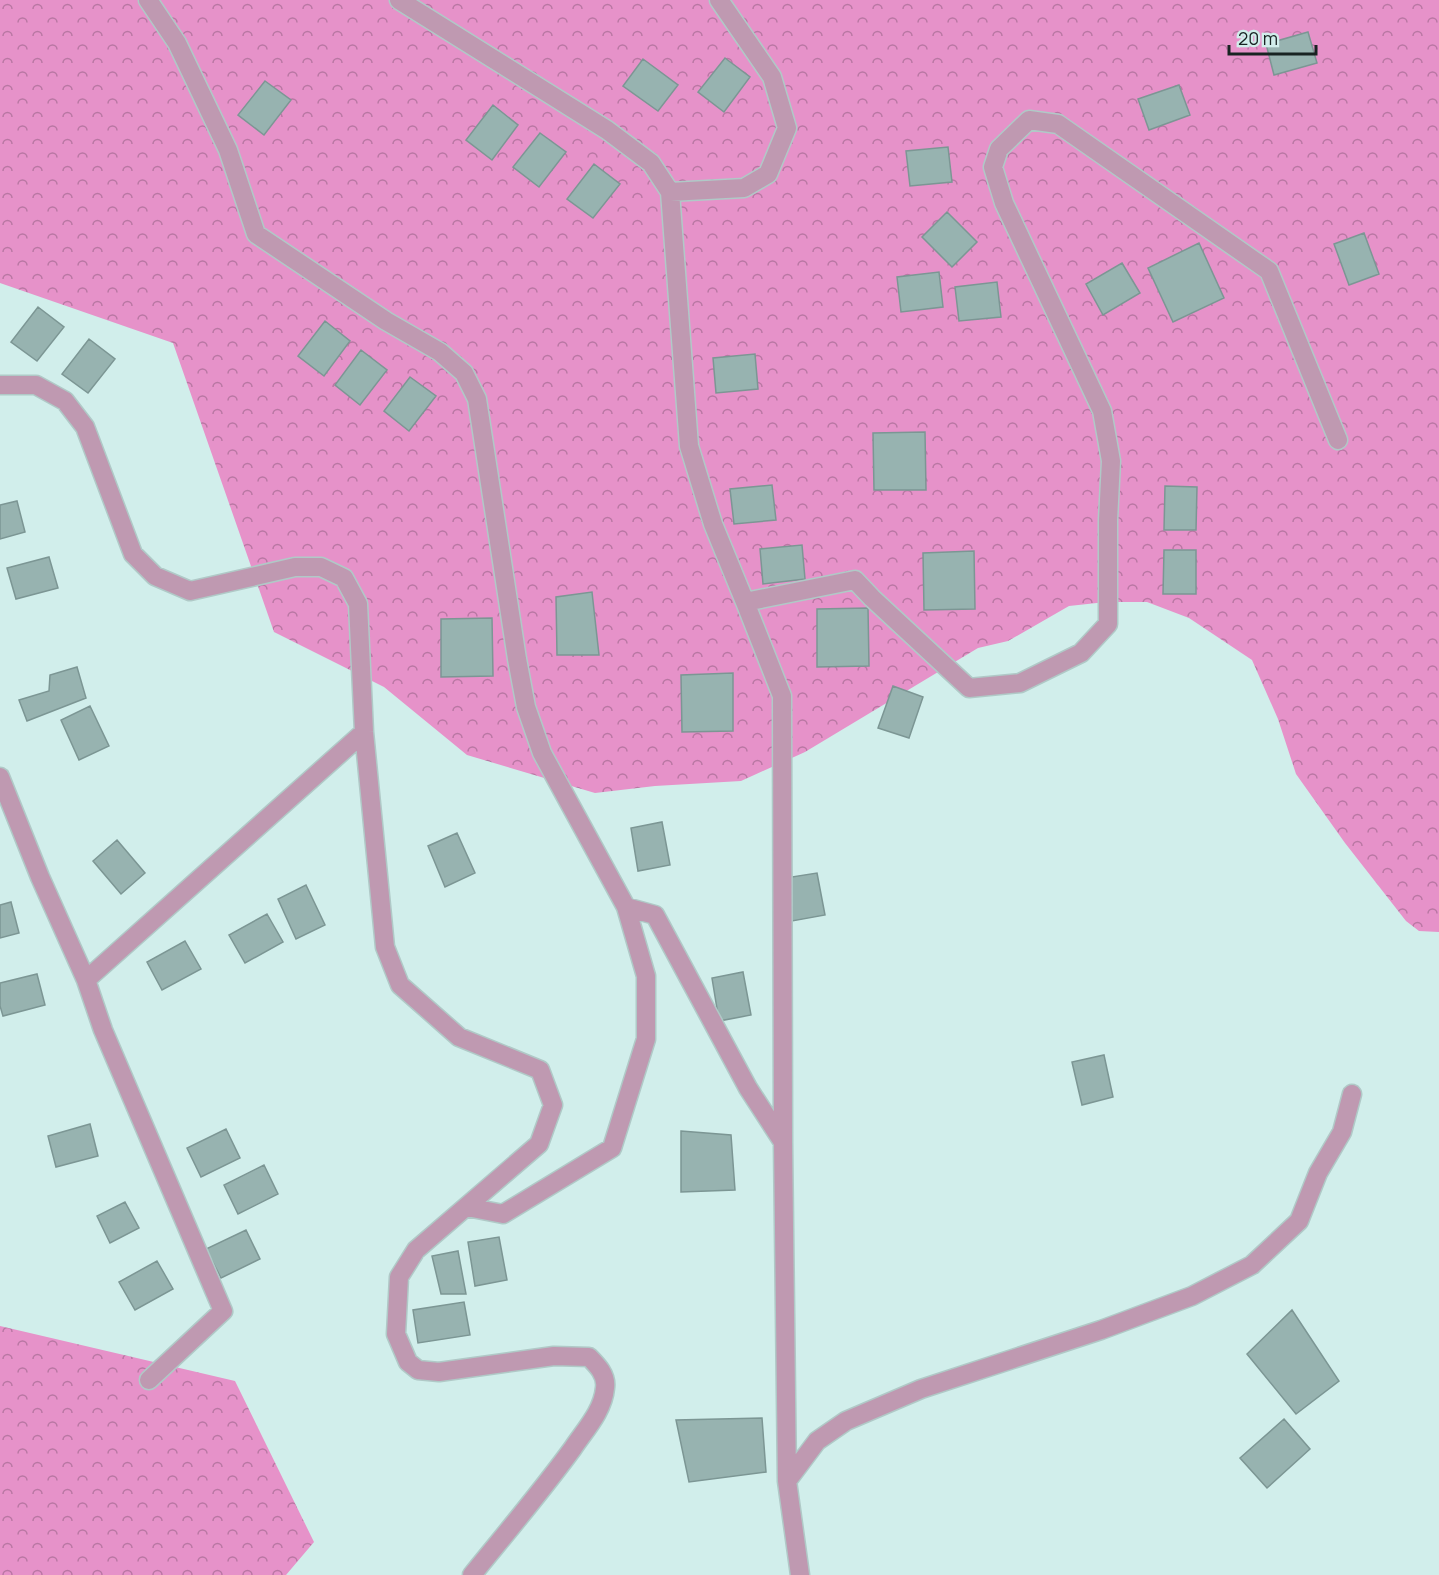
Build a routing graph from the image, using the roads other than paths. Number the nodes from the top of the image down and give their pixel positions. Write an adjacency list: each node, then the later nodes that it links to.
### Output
1 (148, 0): 10 (street)
2 (399, 0): 4 (street)
3 (719, 0): 4 (street)
4 (670, 192): 7 (street)
5 (0, 385): 8 (street)
6 (1338, 440): 7 (street)
7 (745, 602): 13 (street)
8 (364, 732): 11 (street); 14 (street)
9 (0, 777): 11 (street)
10 (626, 907): 13 (street); 14 (street)
11 (86, 980): 15 (street)
12 (1352, 1094): 16 (street)
13 (783, 1142): 16 (street)
14 (467, 1207): 17 (street)
15 (149, 1380)
16 (787, 1481): 18 (street)
17 (472, 1575)
18 (800, 1575)

